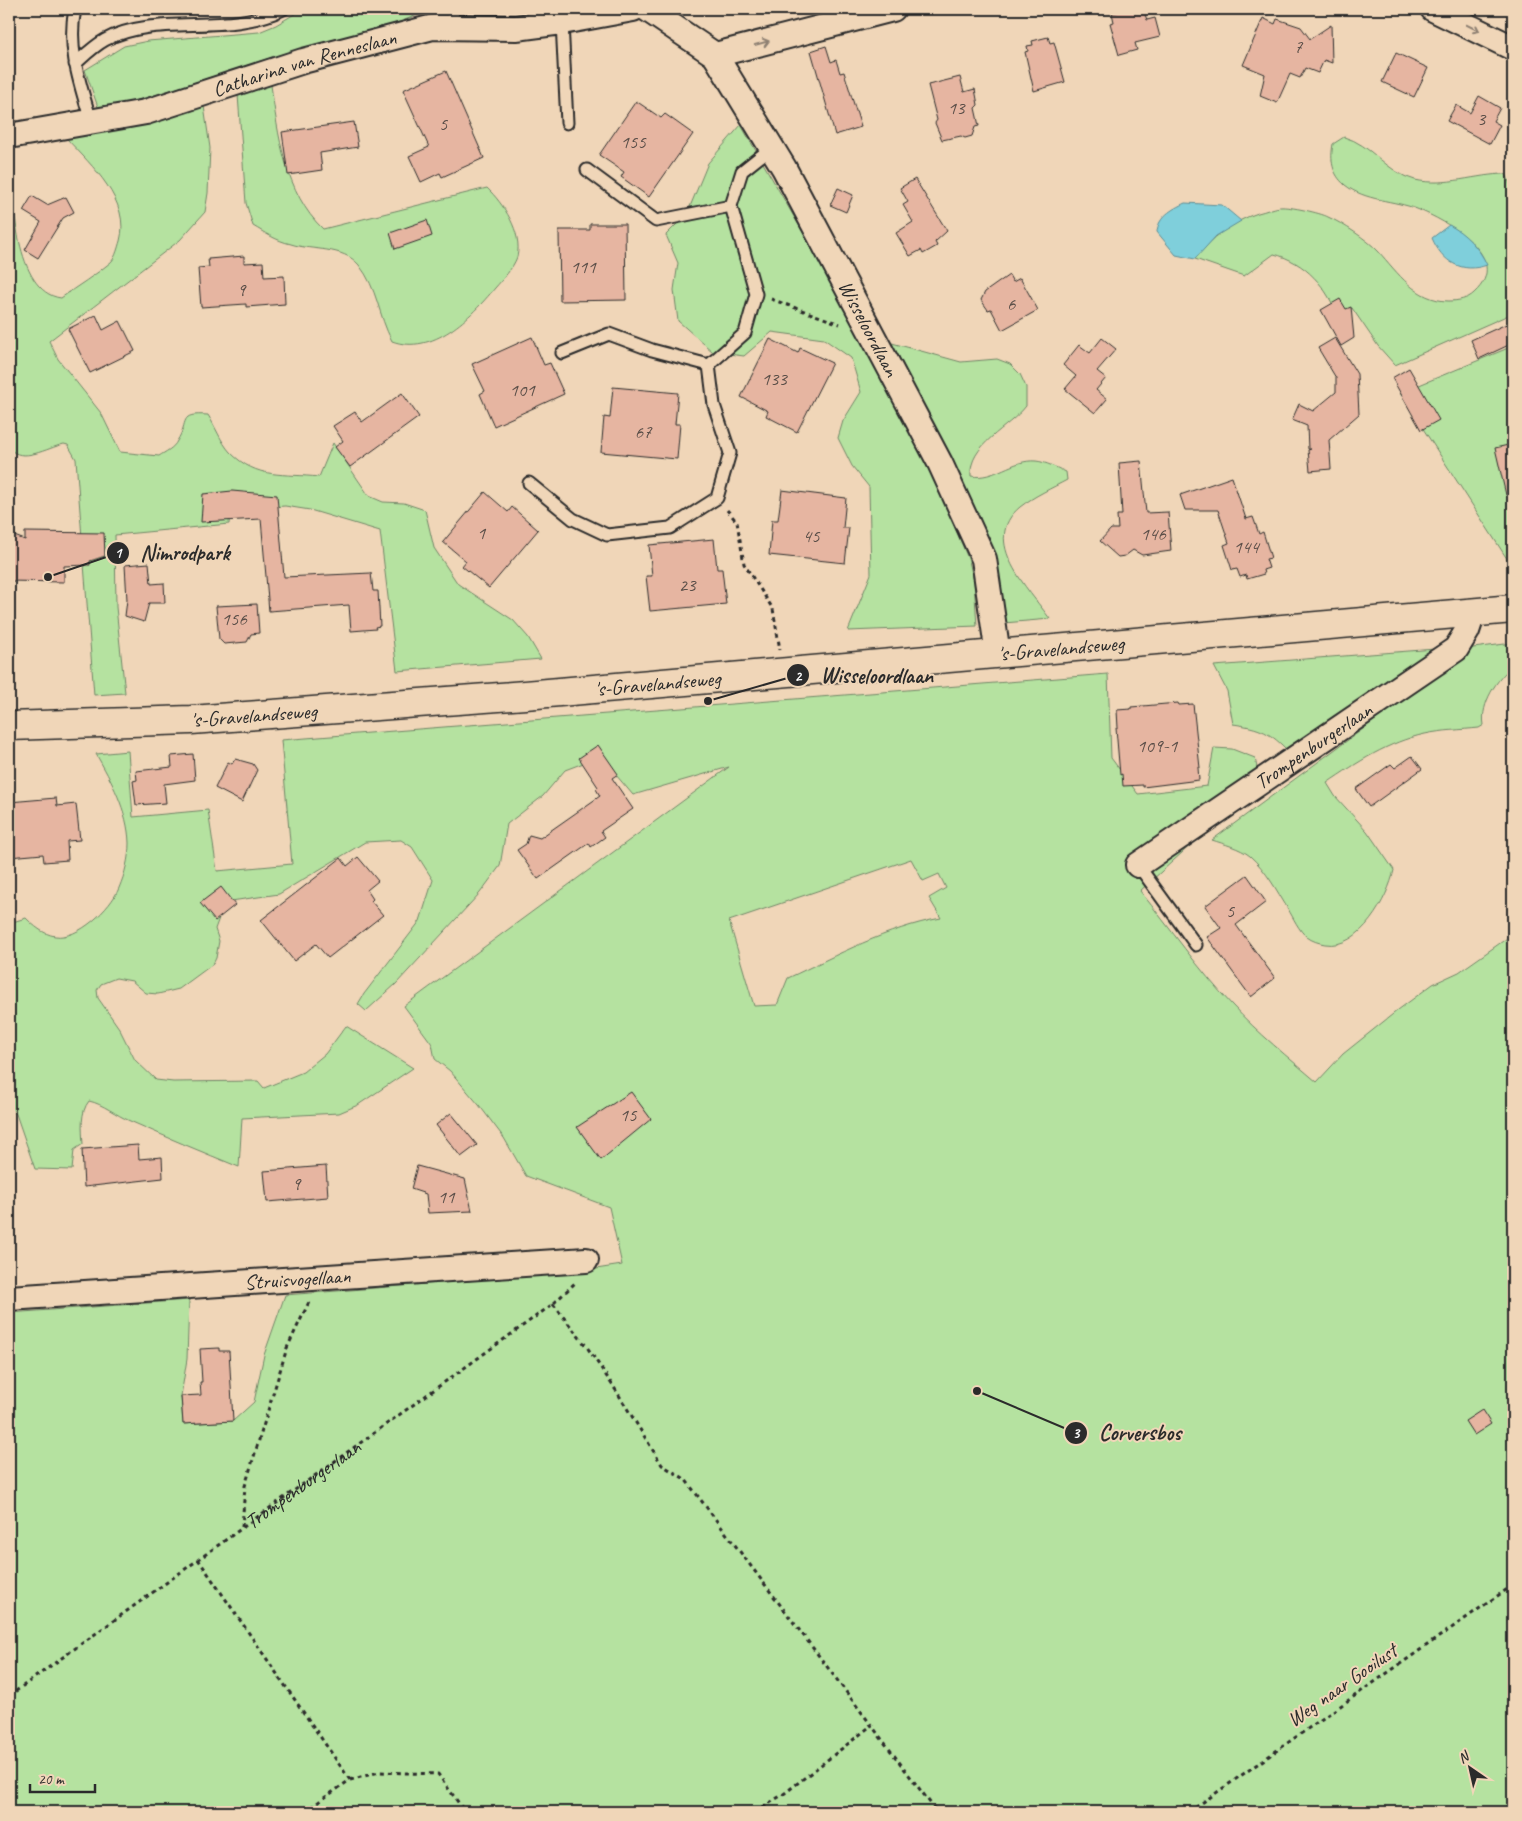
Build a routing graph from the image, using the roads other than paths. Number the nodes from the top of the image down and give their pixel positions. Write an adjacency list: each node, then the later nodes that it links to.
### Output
1 (75, 9): 11 (lane)
2 (283, 9): 11 (lane)
3 (633, 9): 8 (street, Catharina van Renneslaan)
4 (647, 9): 10 (street, Wisseloordlaan)
5 (893, 9): 10 (street, one-way to 5)
6 (1434, 9): 9 (street, one-way to 9)
7 (453, 18): 8 (street, Catharina van Renneslaan); 12 (street, Catharina van Renneslaan)
8 (562, 22): 13 (lane)
9 (1513, 48)
10 (715, 55): 15 (street, Wisseloordlaan)
11 (75, 64): 12 (lane)
12 (91, 121): 14 (street, Catharina van Renneslaan)
13 (567, 123)
14 (9, 136)
15 (771, 148): 17 (lane); 23 (street, Wisseloordlaan)
16 (587, 170): 17 (lane)
17 (731, 206): 19 (lane)
18 (562, 353): 19 (lane)
19 (709, 365): 20 (lane)
20 (529, 483)
21 (1513, 609): 22 (street, 's-Gravelandseweg)
22 (1473, 613): 23 (street, 's-Gravelandseweg); 25 (street, Trompenburgerlaan)
23 (998, 654): 24 (street, 's-Gravelandseweg)
24 (9, 726)
25 (1138, 865): 26 (lane)
26 (1196, 945)
27 (586, 1260): 28 (street, Struisvogellaan)
28 (9, 1298)

